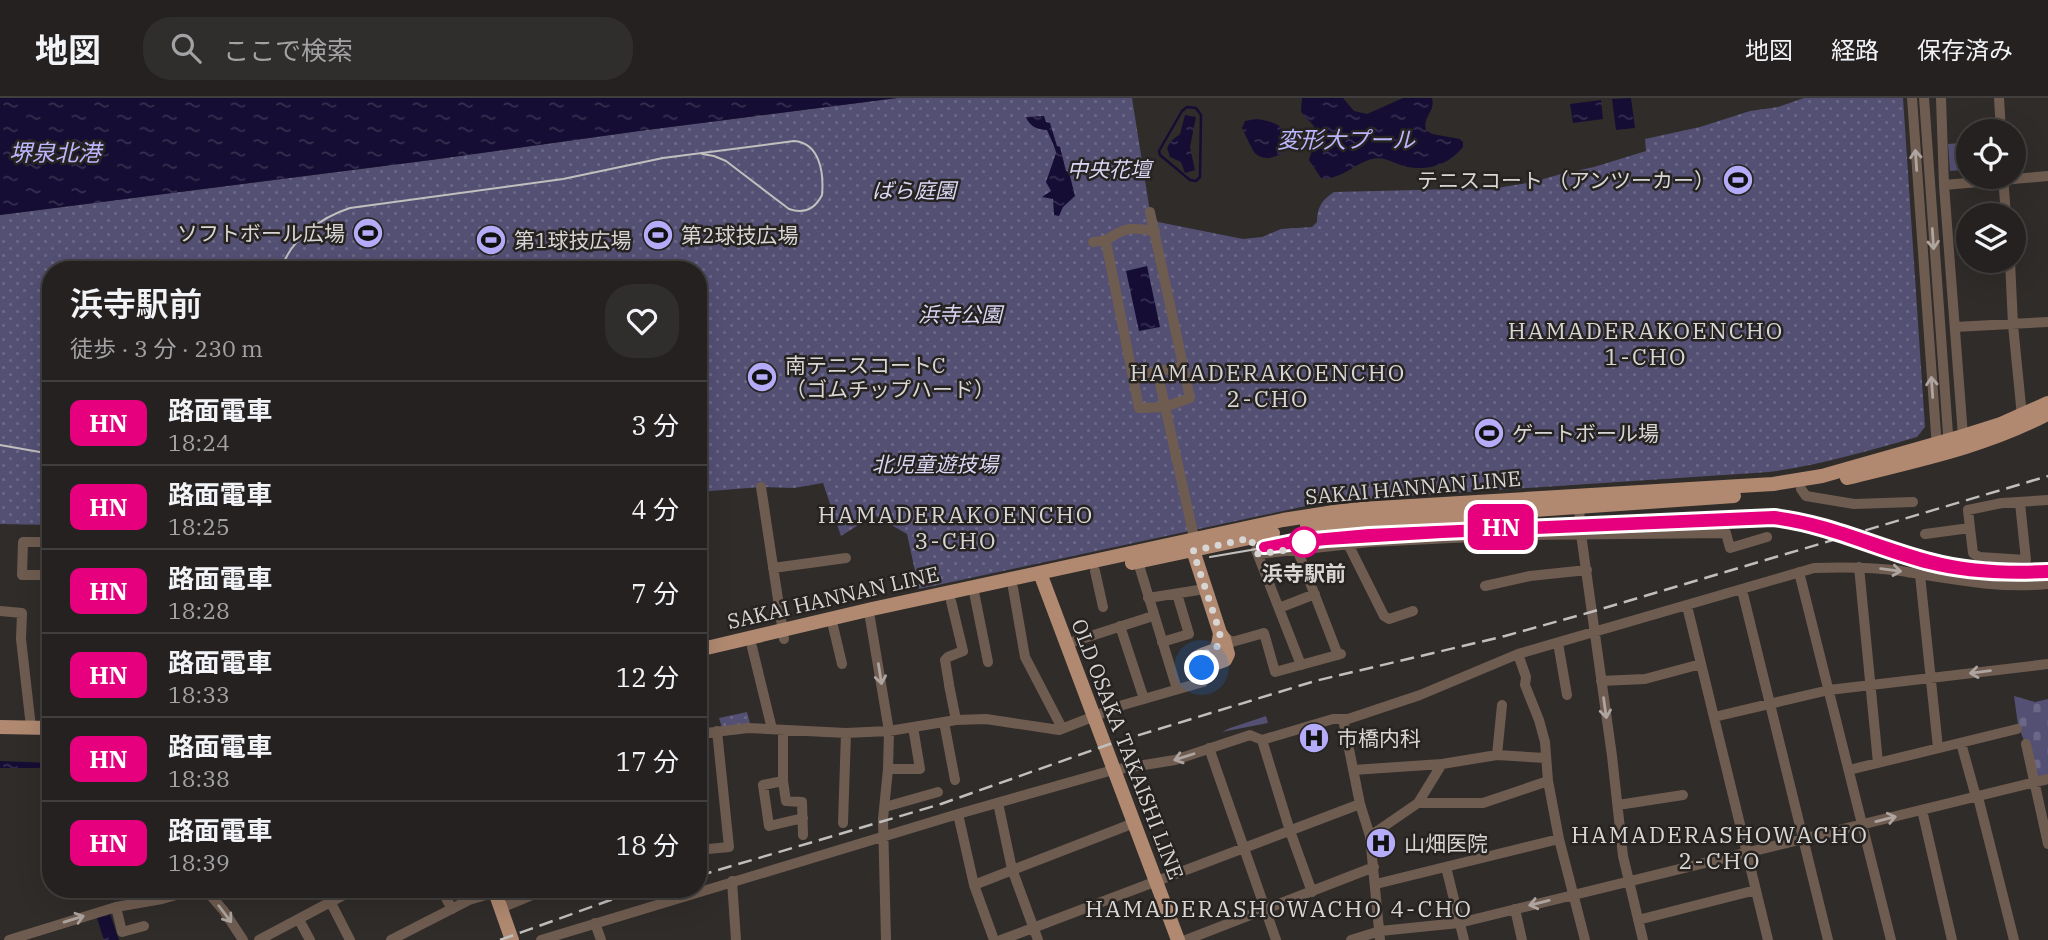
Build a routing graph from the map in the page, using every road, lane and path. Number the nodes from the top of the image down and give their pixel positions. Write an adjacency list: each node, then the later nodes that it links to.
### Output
1 (1912, 98): 26 (street, one-way to 1)
2 (1924, 98): 26 (street, one-way to 26)
3 (1941, 98): 9 (street)
4 (1999, 98): 5 (street)
5 (2000, 119)
6 (2048, 176): 7 (street)
7 (2026, 177)
8 (1956, 184): 9 (street)
9 (1944, 185): 17 (street)
10 (1150, 212): 11 (street)
11 (1155, 231): 13 (street); 18 (street)
12 (1093, 242): 13 (street)
13 (1106, 242): 20 (street)
14 (2011, 273): 16 (street)
15 (2048, 322): 16 (street)
16 (2013, 325): 17 (street); 24 (street)
17 (1955, 327): 25 (street)
18 (1184, 366): 19 (street); 22 (street)
19 (1157, 371): 20 (street); 22 (street)
20 (1133, 377): 22 (street)
21 (2048, 403): 24 (main road, SAKAI HANNAN LINE)
22 (1165, 407): 38 (street)
23 (2048, 414): 26 (main road, SAKAI HANNAN LINE)
24 (2022, 416): 25 (main road, SAKAI HANNAN LINE)
25 (1963, 436): 26 (main road, SAKAI HANNAN LINE)
26 (1943, 447): 28 (main road, SAKAI HANNAN LINE); 29 (main road, SAKAI HANNAN LINE)
27 (761, 487): 46 (street)
28 (1801, 489): 29 (main road, SAKAI HANNAN LINE); 31 (street)
29 (1579, 500): 34 (street); 37 (main road, SAKAI HANNAN LINE); 38 (main road, SAKAI HANNAN LINE)
30 (2048, 500): 32 (street)
31 (1913, 502)
32 (2020, 503): 33 (street); 33 (street)
33 (1970, 528): 35 (street)
34 (1581, 533): 36 (street); 40 (street); 47 (street)
35 (1925, 534)
36 (1767, 537)
37 (1250, 538): 38 (main road, SAKAI HANNAN LINE); 42 (street)
38 (1192, 541): 44 (main road, SAKAI HANNAN LINE); 52 (main road, SAKAI HANNAN LINE); 56 (main road)
39 (42, 542): 50 (street)
40 (1348, 544): 41 (street); 67 (street)
41 (1297, 549): 42 (street); 60 (street)
42 (1258, 554): 65 (street)
43 (846, 558): 46 (street)
44 (1138, 562): 48 (main road, SAKAI HANNAN LINE); 61 (street)
45 (1859, 567): 49 (street); 51 (street, one-way to 51); 90 (street)
46 (773, 568): 74 (street)
47 (1587, 570): 54 (street); 73 (street)
48 (1095, 571): 52 (main road, SAKAI HANNAN LINE); 64 (street)
49 (1799, 572): 57 (street); 92 (street)
50 (42, 575)
51 (1920, 575): 53 (street); 88 (street)
52 (1041, 578): 55 (main road, SAKAI HANNAN LINE); 58 (main road, SAKAI HANNAN LINE); 77 (main road, OLD OSAKA TAKAISHI LINE)
53 (2048, 584)
54 (1485, 586)
55 (1013, 589): 58 (main road, SAKAI HANNAN LINE); 106 (street)
56 (1205, 589): 59 (street); 72 (main road)
57 (1741, 590): 63 (street); 95 (street)
58 (974, 592): 62 (main road, SAKAI HANNAN LINE); 74 (main road, SAKAI HANNAN LINE); 82 (street)
59 (1177, 594): 61 (street); 75 (street)
60 (1315, 594): 65 (street); 86 (street)
61 (1148, 598): 68 (street)
62 (951, 601): 69 (main road, SAKAI HANNAN LINE); 100 (street)
63 (1687, 606): 73 (street); 84 (street)
64 (1103, 607)
65 (1279, 608): 86 (street)
66 (0, 611): 103 (street)
67 (1413, 611)
68 (1153, 616): 71 (street); 75 (street)
69 (870, 618): 70 (main road, SAKAI HANNAN LINE); 110 (street, one-way to 110)
70 (833, 626): 74 (main road, SAKAI HANNAN LINE); 83 (street)
71 (1120, 626): 77 (street); 94 (street)
72 (1220, 633): 86 (street); 87 (main road)
73 (1594, 633): 76 (street); 89 (street)
74 (783, 634): 78 (main road, SAKAI HANNAN LINE); 79 (main road, SAKAI HANNAN LINE)
75 (1162, 642): 91 (street)
76 (1558, 643): 80 (street); 93 (street)
77 (1066, 644): 97 (main road, OLD OSAKA TAKAISHI LINE)
78 (752, 646): 81 (main road, SAKAI HANNAN LINE); 108 (street)
79 (707, 648)
80 (1518, 654): 99 (street); 119 (street)
81 (707, 658)
82 (988, 663)
83 (842, 664)
84 (1701, 664): 89 (street); 98 (street)
85 (2048, 664): 88 (street, one-way to 88)
86 (1301, 665)
87 (1199, 668): 91 (street)
88 (1930, 678): 90 (street); 117 (street)
89 (1601, 681): 137 (street, one-way to 137)
90 (1871, 685): 92 (street); 120 (street)
91 (1177, 689): 94 (street)
92 (1829, 690): 95 (street); 125 (street)
93 (1567, 695)
94 (1144, 699): 97 (street)
95 (1769, 704): 98 (street); 150 (street)
96 (1502, 705): 118 (street)
97 (1093, 717): 106 (street); 123 (main road, OLD OSAKA TAKAISHI LINE)
98 (1714, 717): 154 (street)
99 (1343, 719): 113 (street); 124 (street)
100 (956, 720): 101 (street); 106 (street)
101 (944, 722): 104 (street); 127 (street)
102 (0, 727): 103 (main road)
103 (31, 727): 105 (main road)
104 (913, 727): 110 (street); 122 (street)
105 (42, 728)
106 (1062, 728)
107 (2017, 729): 114 (street)
108 (777, 730): 109 (street); 112 (street); 128 (street)
109 (717, 731): 111 (street); 153 (street)
110 (890, 731): 112 (street); 122 (street)
111 (707, 733)
112 (845, 733): 142 (street)
113 (1262, 740): 116 (street); 145 (street)
114 (1962, 743): 117 (street); 133 (street)
115 (2026, 744): 130 (street)
116 (1209, 748): 123 (street, one-way to 123); 152 (street)
117 (1938, 748): 120 (street)
118 (1497, 755): 119 (street); 121 (street)
119 (1545, 758): 129 (street)
120 (1878, 762): 125 (street)
121 (1442, 764): 124 (street); 135 (street)
122 (888, 769): 138 (street)
123 (1113, 770): 134 (street); 143 (main road, OLD OSAKA TAKAISHI LINE)
124 (1353, 770): 136 (street)
125 (1849, 770): 144 (street)
126 (2048, 779): 130 (street)
127 (955, 780)
128 (783, 781): 141 (street); 141 (street)
129 (1548, 781): 135 (street); 149 (street)
130 (2035, 783): 133 (street); 151 (street)
131 (937, 792): 138 (street)
132 (1683, 795): 137 (street)
133 (1977, 797): 139 (street); 216 (street)
134 (998, 803): 140 (street); 157 (street)
135 (1418, 803): 147 (street)
136 (1360, 804): 145 (street); 147 (street)
137 (1618, 805): 160 (street)
138 (885, 807): 148 (street)
139 (1922, 810): 144 (street, one-way to 139); 215 (street)
140 (958, 814): 148 (street); 162 (street)
141 (803, 818): 146 (street)
142 (843, 823)
143 (1134, 823): 157 (street); 159 (main road, OLD OSAKA TAKAISHI LINE)
144 (1863, 825): 150 (street); 214 (street)
145 (1290, 831): 152 (street); 165 (street)
146 (803, 835)
147 (1370, 836): 155 (street)
148 (883, 837): 158 (street); 199 (street)
149 (1559, 839): 156 (street); 166 (street)
150 (1804, 839): 154 (street); 213 (street)
151 (2048, 844)
152 (1242, 848): 159 (street); 179 (street)
153 (707, 849)
154 (1748, 852): 160 (street); 164 (street)
155 (1374, 867): 161 (street); 165 (street)
156 (1446, 867): 161 (street); 184 (street)
157 (1012, 869): 162 (street); 187 (street)
158 (732, 881): 163 (street); 198 (street)
159 (1156, 881): 187 (street); 203 (main road, OLD OSAKA TAKAISHI LINE)
160 (1629, 881): 166 (street); 182 (street)
161 (1376, 884): 188 (street)
162 (974, 885): 200 (street)
163 (707, 889)
164 (1756, 890): 182 (street); 212 (street)
165 (1312, 892): 179 (street)
166 (1574, 895): 180 (street, one-way to 180); 210 (street)
167 (165, 898): 176 (street)
168 (213, 898): 190 (street, one-way to 190)
169 (338, 898): 175 (street)
170 (446, 898): 178 (street)
171 (475, 898): 178 (street)
172 (497, 898): 177 (main road)
173 (525, 898): 177 (street)
174 (677, 898): 183 (street)
175 (331, 902): 181 (street); 193 (street)
176 (116, 907): 185 (street); 189 (street, one-way to 176)
177 (501, 908): 195 (main road)
178 (452, 909): 194 (street)
179 (1265, 909): 204 (street); 205 (street)
180 (1515, 909): 184 (street); 209 (street)
181 (299, 920): 191 (street); 192 (street)
182 (1638, 920): 211 (street)
183 (595, 923): 196 (street); 197 (street)
184 (1460, 923): 186 (street); 208 (street)
185 (144, 926)
186 (1422, 927): 188 (street); 207 (street)
187 (1033, 928): 201 (street); 202 (street)
188 (1380, 935): 206 (street)
189 (9, 940)
190 (243, 940)
191 (259, 940)
192 (310, 940)
193 (350, 940)
194 (391, 940)
195 (512, 940)
196 (541, 940)
197 (601, 940)
198 (736, 940)
199 (886, 940)
200 (994, 940)
201 (1001, 940)
202 (1038, 940)
203 (1178, 940)
204 (1186, 940)
205 (1276, 940)
206 (1351, 940)
207 (1423, 940)
208 (1464, 940)
209 (1522, 940)
210 (1585, 940)
211 (1643, 940)
212 (1768, 940)
213 (1828, 940)
214 (1891, 940)
215 (1952, 940)
216 (2014, 940)

